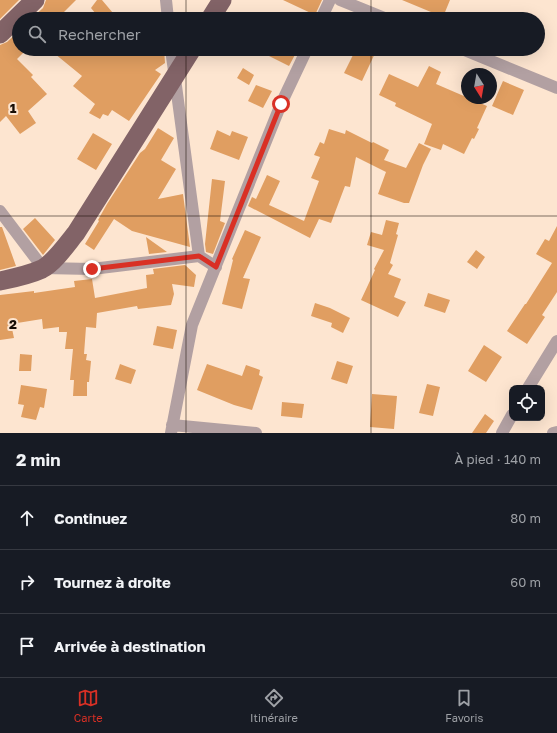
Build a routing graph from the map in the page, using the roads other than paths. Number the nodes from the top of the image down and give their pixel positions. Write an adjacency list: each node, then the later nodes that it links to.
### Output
1 (35, 0): 6 (main road)
2 (166, 0): 7 (street)
3 (222, 0): 8 (main road)
4 (330, 0): 9 (street)
5 (340, 0): 10 (street)
6 (23, 12)
7 (167, 12)
8 (214, 12)
9 (324, 12)
10 (370, 12)
11 (12, 22): 12 (main road)
12 (0, 34)
13 (172, 56): 17 (street)
14 (188, 56): 17 (main road)
15 (304, 56): 21 (street)
16 (479, 56): 18 (street)
17 (174, 77): 20 (street); 22 (main road)
18 (557, 88)
19 (0, 211): 22 (street)
20 (199, 256): 21 (street); 22 (street)
21 (216, 267): 27 (street)
22 (42, 268): 23 (main road)
23 (0, 281)
24 (557, 341): 25 (street)
25 (530, 385)
26 (509, 421): 30 (street)
27 (172, 429): 29 (street)
28 (557, 432): 31 (street)
29 (256, 433)
30 (502, 433)
31 (553, 433)

